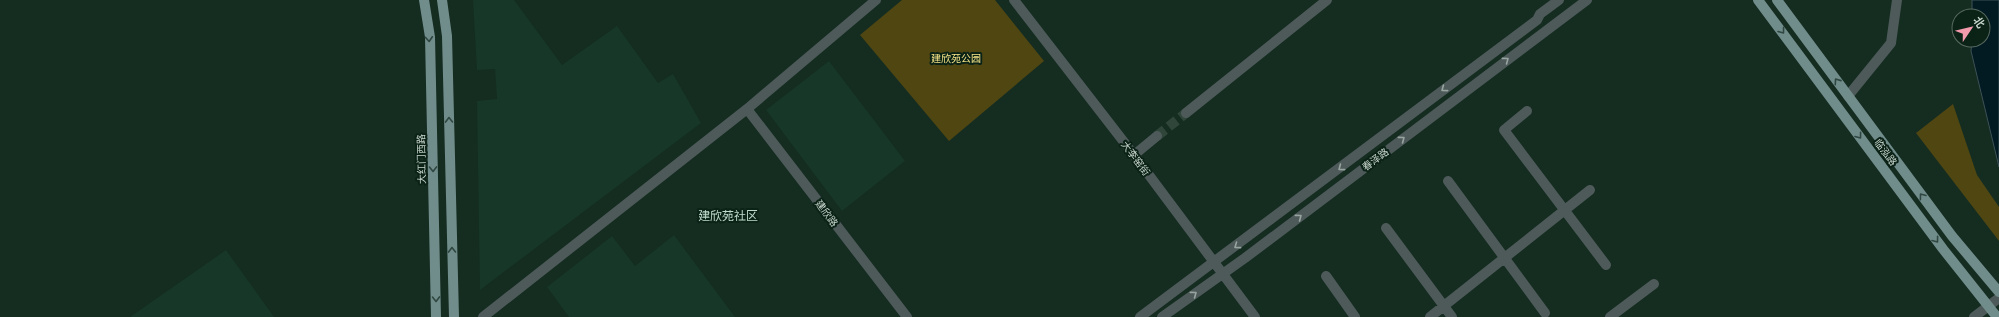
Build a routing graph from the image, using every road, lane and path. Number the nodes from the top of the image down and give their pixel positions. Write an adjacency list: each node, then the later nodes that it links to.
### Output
1 (424, 0): 32 (main road, 大红门西路, one-way to 32)
2 (442, 0): 33 (main road, one-way to 2)
3 (876, 0): 12 (street)
4 (1014, 0): 16 (street, 大李窑街)
5 (1327, 0): 14 (street)
6 (1559, 0): 22 (street, 春泽路, one-way to 22)
7 (1587, 0): 24 (street, 春泽路, one-way to 7)
8 (1758, 0): 30 (main road, 临泓路, one-way to 30)
9 (1776, 0): 11 (main road, 临泓路, one-way to 9)
10 (1897, 0): 11 (street)
11 (1848, 96): 27 (main road, 临泓路, one-way to 11)
12 (747, 109): 34 (street); 35 (street, 建欣路)
13 (1527, 111): 19 (street)
14 (1186, 113)
15 (1157, 136): 16 (street)
16 (1134, 155): 22 (street, 大李窑街)
17 (1448, 181): 21 (street)
18 (1590, 190): 19 (street)
19 (1565, 210): 21 (street); 23 (street)
20 (1386, 228): 29 (street)
21 (1504, 258): 29 (street); 31 (street)
22 (1213, 263): 24 (street, 大李窑街); 36 (street, 春泽路)
23 (1606, 265)
24 (1221, 273): 37 (street, 春泽路, one-way to 24); 38 (street, 大李窑街)
25 (1326, 276): 39 (street)
26 (1654, 284): 42 (street)
27 (1999, 292)
28 (1999, 298): 30 (street)
29 (1444, 306): 40 (street); 41 (street)
30 (1988, 306): 43 (street); 44 (main road, 临泓路)
31 (1545, 314)
32 (436, 317)
33 (454, 317)
34 (482, 317)
35 (907, 317)
36 (1140, 317)
37 (1162, 317)
38 (1255, 317)
39 (1355, 317)
40 (1430, 317)
41 (1452, 317)
42 (1610, 317)
43 (1974, 317)
44 (1996, 317)

